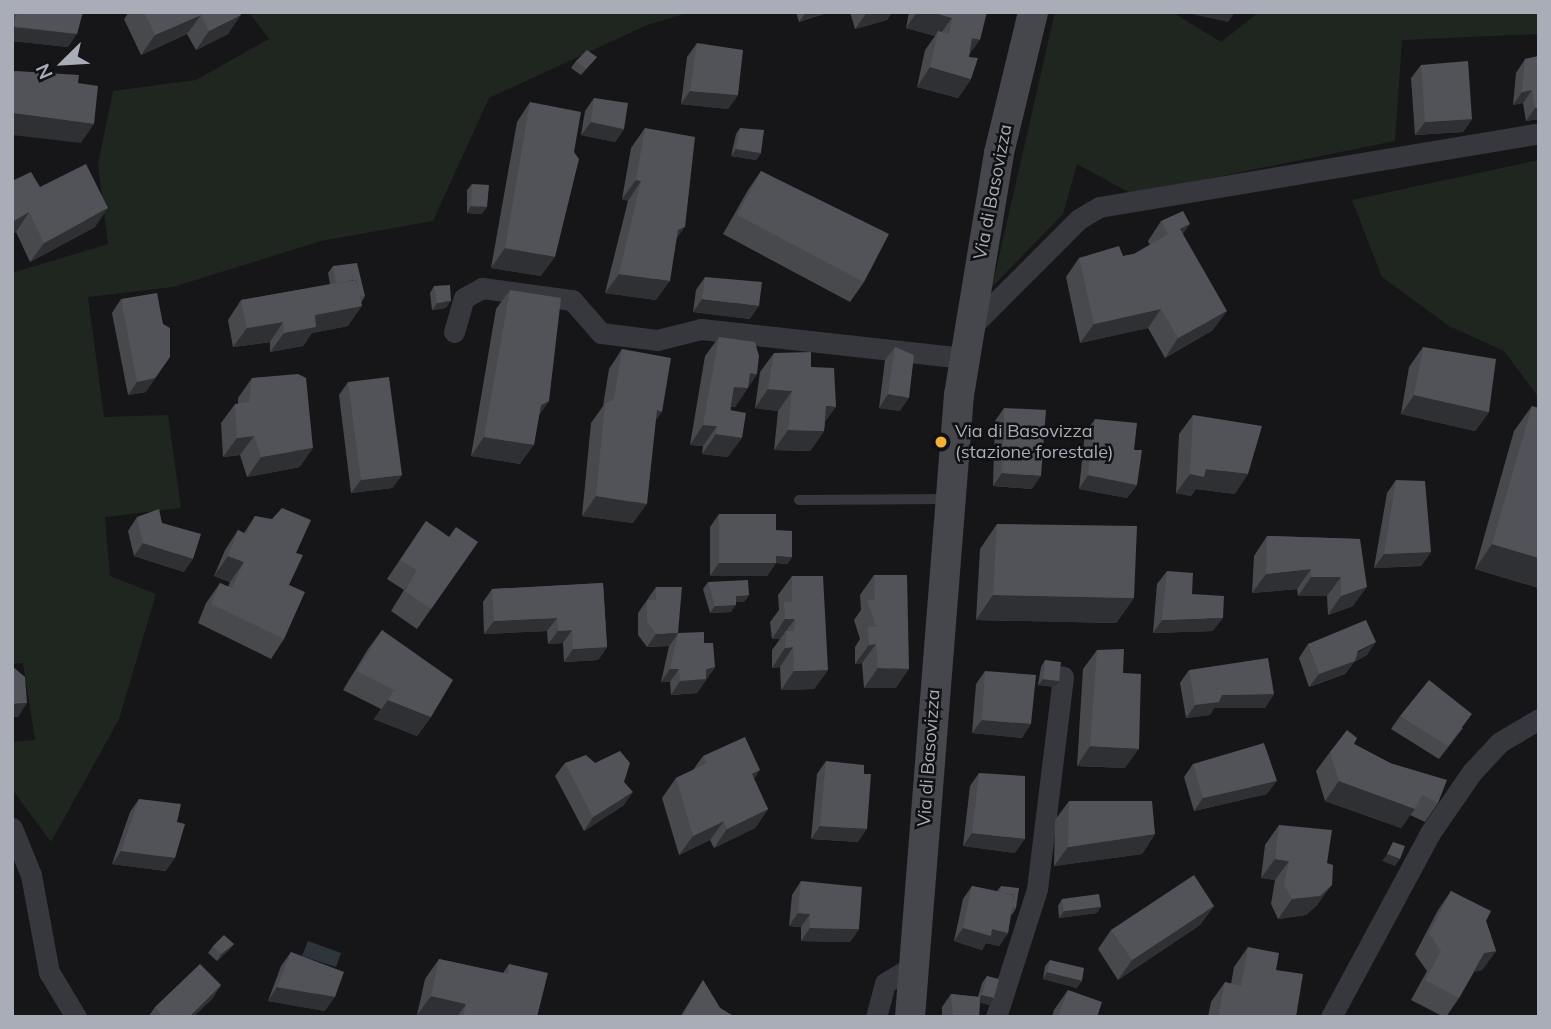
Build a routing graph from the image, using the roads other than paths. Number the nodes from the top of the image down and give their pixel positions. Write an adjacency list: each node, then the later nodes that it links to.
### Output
1 (1033, 12): 4 (main road, Via di Basovizza)
2 (1539, 133): 4 (street)
3 (454, 332): 4 (street)
4 (965, 344): 5 (main road, Via di Basovizza)
5 (948, 499): 6 (lane); 10 (main road, Via di Basovizza)
6 (799, 500)
7 (1063, 677): 14 (street)
8 (1539, 719): 15 (street)
9 (12, 828): 11 (street)
10 (915, 965): 12 (street); 13 (main road, Via di Basovizza)
11 (76, 1017)
12 (876, 1017)
13 (910, 1017)
14 (996, 1017)
15 (1331, 1017)

